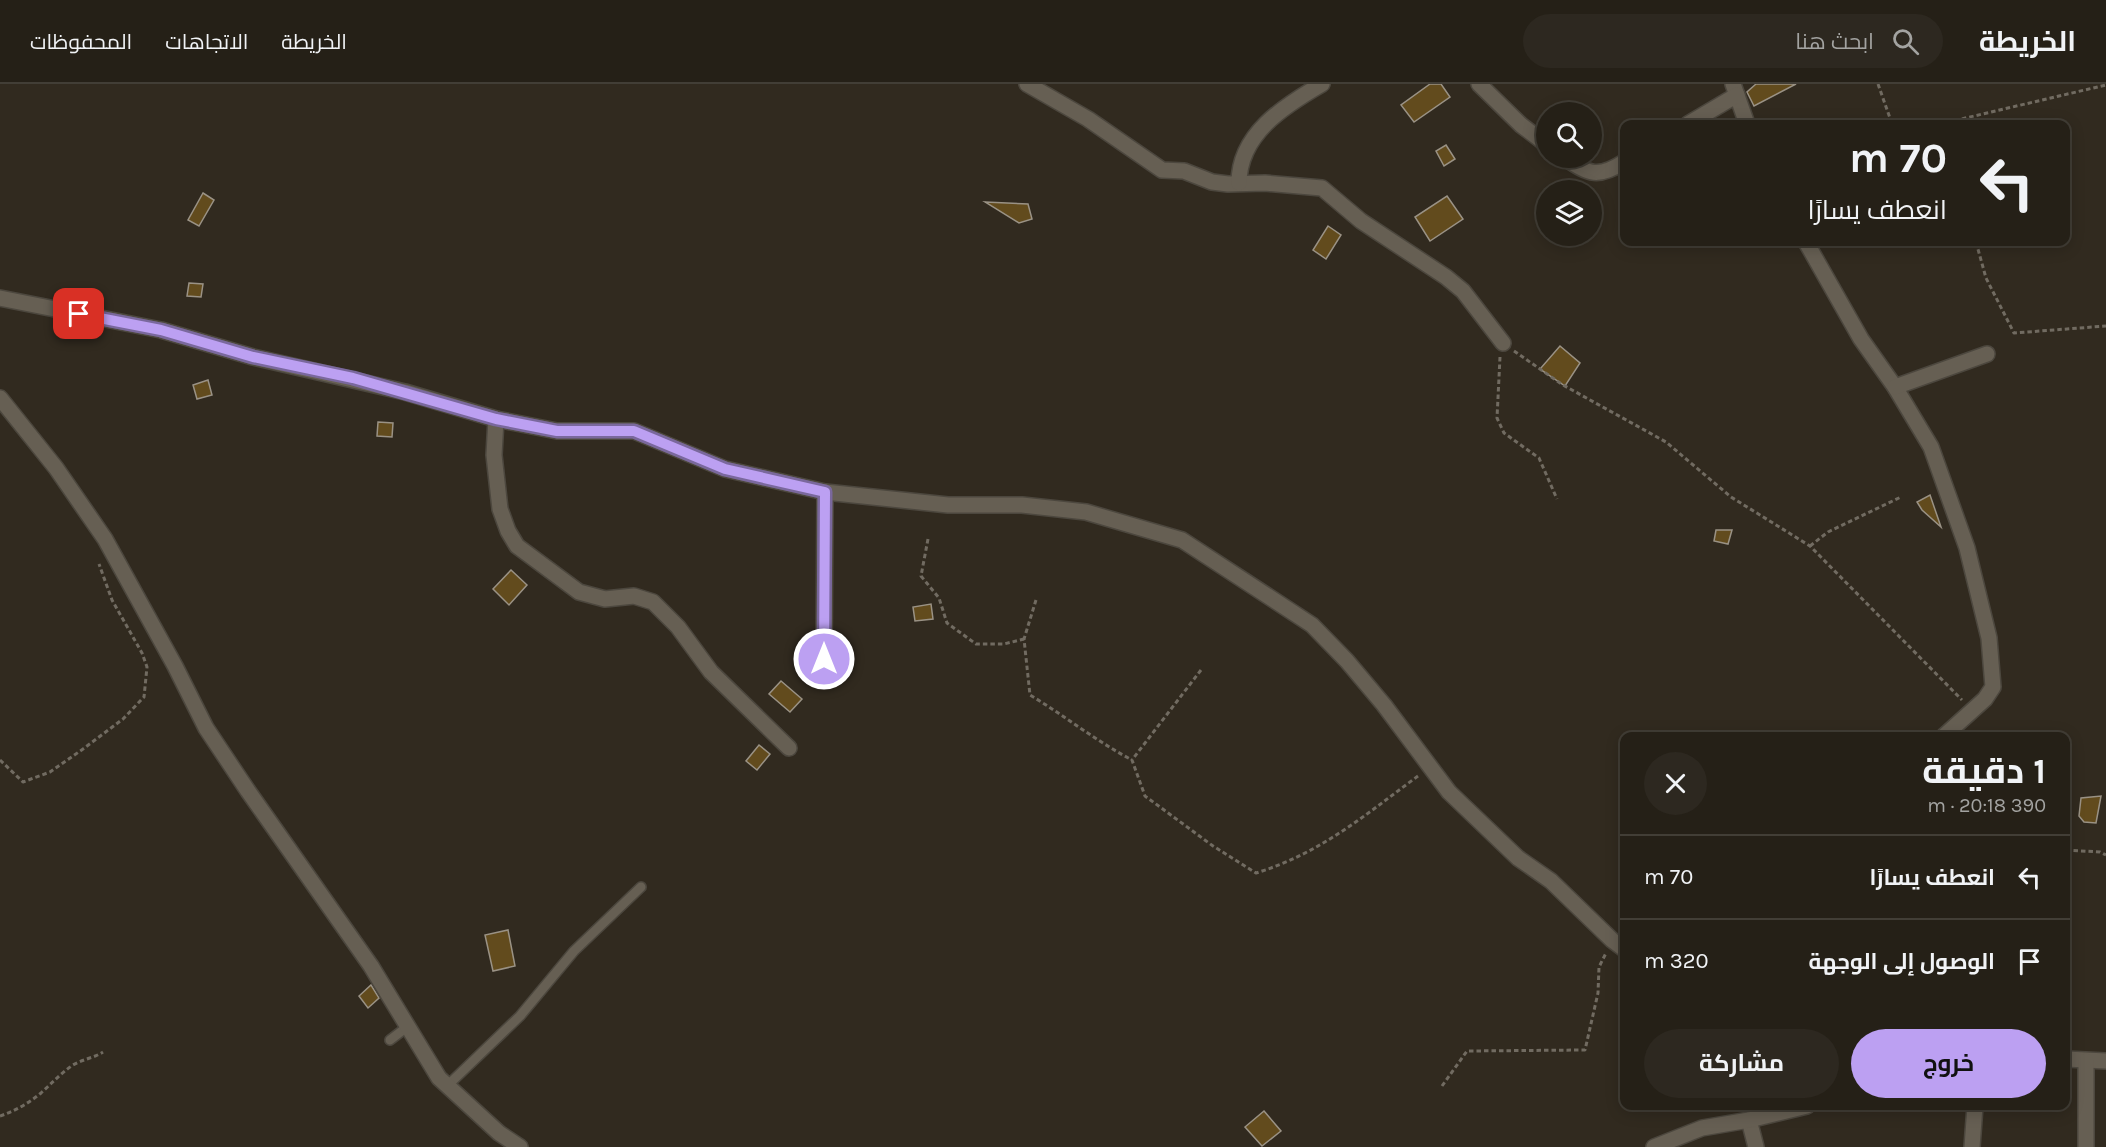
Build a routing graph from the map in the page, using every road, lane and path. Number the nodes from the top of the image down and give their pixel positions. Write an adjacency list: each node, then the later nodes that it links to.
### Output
1 (1026, 84): 14 (street)
2 (1322, 84): 14 (street)
3 (1479, 84): 11 (street)
4 (1878, 84): 9 (path)
5 (2106, 85): 10 (path)
6 (1735, 90): 7 (street); 8 (street)
7 (1694, 120)
8 (1746, 120)
9 (1891, 120)
10 (1958, 120)
11 (1536, 136)
12 (1620, 165): 13 (street)
13 (1584, 168)
14 (1239, 183): 19 (street)
15 (1808, 246): 21 (street)
16 (1977, 246): 18 (path)
17 (0, 298): 23 (street)
18 (2106, 326)
19 (1503, 343): 26 (path); 29 (path)
20 (1986, 354): 21 (street)
21 (1895, 387): 34 (street)
22 (0, 398): 27 (street)
23 (496, 419): 24 (street); 36 (street)
24 (825, 492): 32 (street); 39 (street)
25 (1901, 497): 29 (path)
26 (1557, 499)
27 (105, 539): 37 (path); 44 (street)
28 (928, 539): 31 (path)
29 (1810, 546): 34 (path)
30 (1036, 600): 31 (path)
31 (1024, 639): 38 (path)
32 (824, 659)
33 (1201, 670): 38 (path)
34 (1972, 710): 35 (street)
35 (1948, 732)
36 (789, 748)
37 (0, 760)
38 (1132, 760): 39 (path)
39 (1429, 767): 43 (street)
40 (2070, 850): 41 (path)
41 (2106, 855)
42 (641, 887): 50 (lane)
43 (1618, 945): 51 (path)
44 (407, 1027): 45 (lane); 50 (street)
45 (390, 1040)
46 (103, 1052): 54 (path)
47 (2070, 1059): 48 (street)
48 (2086, 1060): 49 (street); 60 (street)
49 (2106, 1061)
50 (447, 1086): 56 (street)
51 (1442, 1086)
52 (1791, 1110): 55 (street)
53 (1975, 1110): 59 (street)
54 (0, 1116)
55 (1749, 1120): 57 (street); 58 (street)
56 (520, 1147)
57 (1654, 1147)
58 (1756, 1147)
59 (1972, 1147)
60 (2086, 1147)

